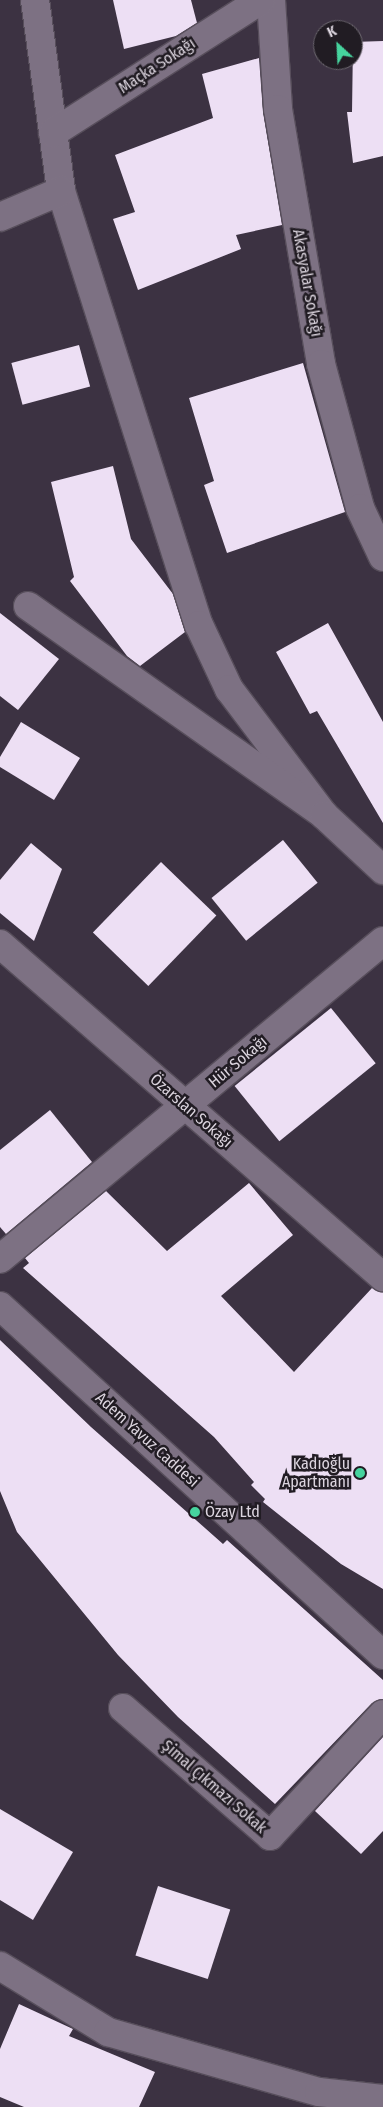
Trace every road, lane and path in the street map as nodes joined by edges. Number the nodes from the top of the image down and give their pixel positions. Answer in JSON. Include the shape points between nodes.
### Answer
{"nodes":[{"id":1,"x":36,"y":0,"type":"edge"},
{"id":2,"x":261,"y":0,"type":"edge"},
{"id":3,"x":270,"y":0,"type":"edge"},
{"id":4,"x":53,"y":133,"type":"junction"},
{"id":5,"x":61,"y":191,"type":"junction"},
{"id":6,"x":0,"y":217,"type":"edge"},
{"id":7,"x":383,"y":557,"type":"edge"},
{"id":8,"x":28,"y":606,"type":"dead end"},
{"id":9,"x":324,"y":815,"type":"junction"},
{"id":10,"x":383,"y":870,"type":"edge"},
{"id":11,"x":383,"y":941,"type":"edge"},
{"id":12,"x":0,"y":944,"type":"edge"},
{"id":13,"x":185,"y":1105,"type":"junction"},
{"id":14,"x":0,"y":1259,"type":"edge"},
{"id":15,"x":383,"y":1277,"type":"edge"},
{"id":16,"x":0,"y":1306,"type":"edge"},
{"id":17,"x":383,"y":1655,"type":"edge"},
{"id":18,"x":123,"y":1708,"type":"dead end"},
{"id":19,"x":383,"y":1714,"type":"edge"},
{"id":20,"x":0,"y":1966,"type":"edge"},
{"id":21,"x":383,"y":2099,"type":"edge"}],
"edges":[{"from":1,"to":4,"type":"street"},
{"from":2,"to":4,"type":"street","name":"Maçka Sokağı"},
{"from":3,"to":7,"type":"street","name":"Akasyalar Sokağı","via":[[278,109],[321,364],[360,508]]},
{"from":4,"to":5,"type":"street"},
{"from":5,"to":6,"type":"street"},
{"from":5,"to":9,"type":"street","via":[[199,625],[229,688]]},
{"from":8,"to":9,"type":"street"},
{"from":9,"to":10,"type":"street"},
{"from":11,"to":13,"type":"street","name":"Hür Sokağı"},
{"from":12,"to":13,"type":"street","name":"Özarslan Sokağı"},
{"from":13,"to":14,"type":"street","name":"Hür Sokağı"},
{"from":13,"to":15,"type":"street","name":"Özarslan Sokağı"},
{"from":16,"to":17,"type":"street","name":"Adem Yavuz Caddesi"},
{"from":18,"to":19,"type":"street","name":"Şimal Çıkmazı Sokak","via":[[270,1836]]},
{"from":20,"to":21,"type":"street","via":[[108,2032],[319,2092]]}]}
